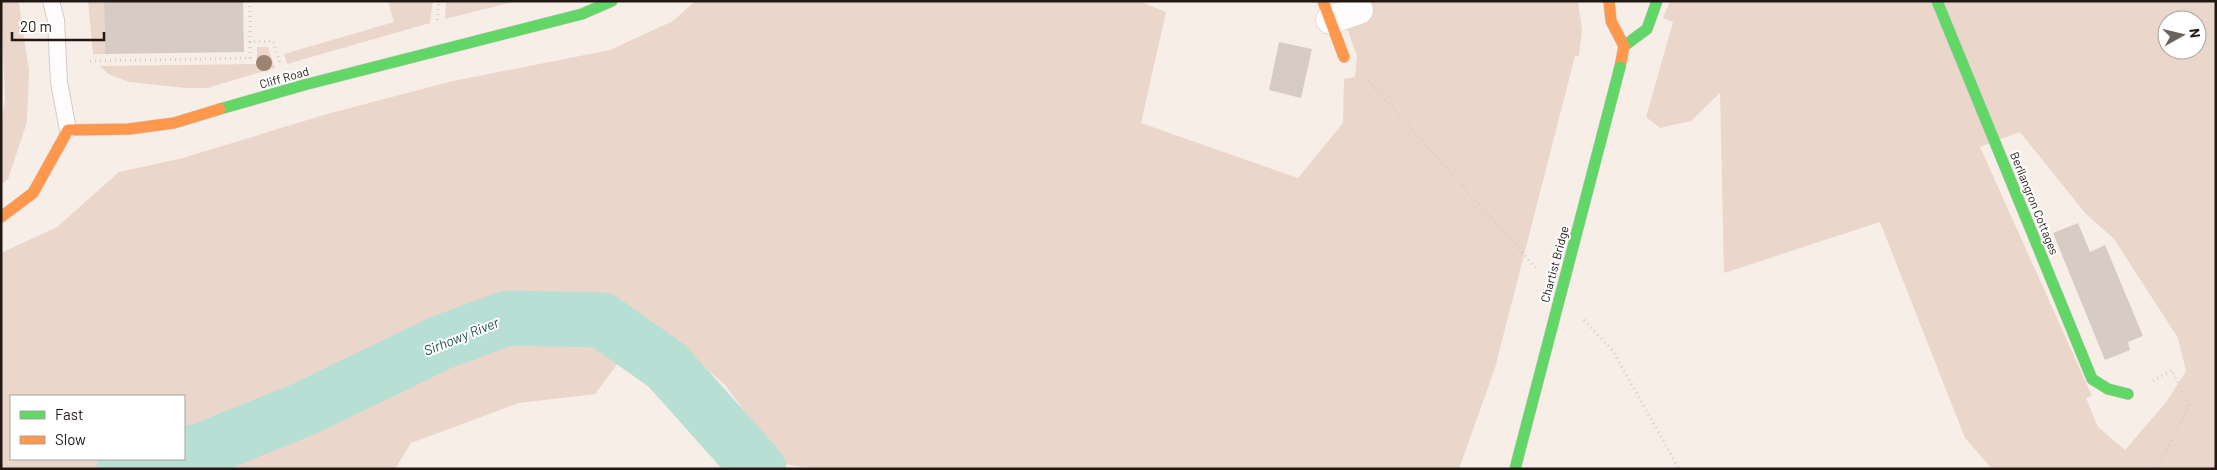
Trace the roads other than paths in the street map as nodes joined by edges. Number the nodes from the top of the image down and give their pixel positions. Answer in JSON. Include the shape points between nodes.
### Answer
{"nodes":[{"id":1,"x":51,"y":1,"type":"edge"},
{"id":2,"x":612,"y":1,"type":"edge"},
{"id":3,"x":1609,"y":1,"type":"edge"},
{"id":4,"x":1657,"y":1,"type":"edge"},
{"id":5,"x":1937,"y":1,"type":"edge"},
{"id":6,"x":1359,"y":10,"type":"dead end"},
{"id":7,"x":1326,"y":11,"type":"edge"},
{"id":8,"x":1624,"y":46,"type":"junction"},
{"id":9,"x":1344,"y":57,"type":"road end"},
{"id":10,"x":68,"y":130,"type":"junction"},
{"id":11,"x":1,"y":217,"type":"edge"},
{"id":12,"x":2128,"y":394,"type":"road end"},
{"id":13,"x":1515,"y":469,"type":"edge"}],
"edges":[{"from":1,"to":10,"type":"lane","via":[[56,20],[59,82]]},
{"from":2,"to":10,"type":"street","name":"Cliff Road","via":[[582,14],[304,85],[174,123],[129,129]]},
{"from":3,"to":8,"type":"street","via":[[1611,20]]},
{"from":4,"to":8,"type":"street","via":[[1647,28]]},
{"from":5,"to":12,"type":"street","name":"Berllangron Cottages","via":[[2092,379],[2108,390]]},
{"from":6,"to":7,"type":"street"},
{"from":7,"to":9,"type":"street"},
{"from":8,"to":13,"type":"street","name":"Chartist Bridge","bridge":true},
{"from":10,"to":11,"type":"street","via":[[33,192]]}]}
